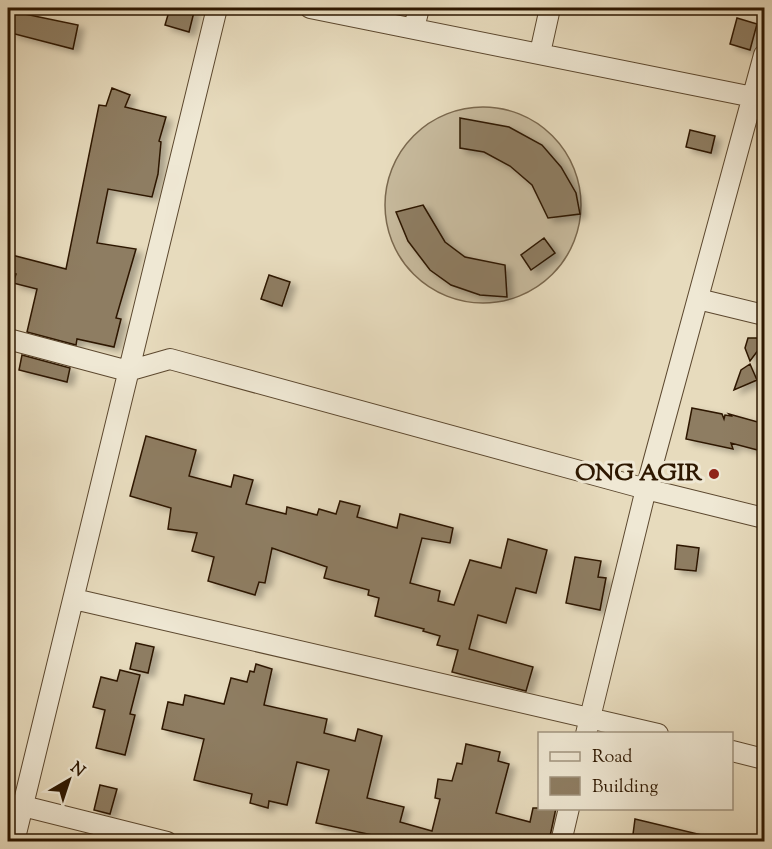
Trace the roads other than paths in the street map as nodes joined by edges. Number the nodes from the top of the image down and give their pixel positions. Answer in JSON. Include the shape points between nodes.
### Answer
{"nodes":[{"id":1,"x":217,"y":8,"type":"edge"},
{"id":2,"x":309,"y":8,"type":"edge"},
{"id":3,"x":419,"y":8,"type":"edge"},
{"id":4,"x":550,"y":8,"type":"edge"},
{"id":5,"x":414,"y":28,"type":"junction"},
{"id":6,"x":540,"y":53,"type":"junction"},
{"id":7,"x":765,"y":55,"type":"edge"},
{"id":8,"x":759,"y":96,"type":"edge"},
{"id":9,"x":698,"y":299,"type":"junction"},
{"id":10,"x":765,"y":315,"type":"edge"},
{"id":11,"x":8,"y":339,"type":"edge"},
{"id":12,"x":129,"y":371,"type":"junction"},
{"id":13,"x":646,"y":489,"type":"junction"},
{"id":14,"x":765,"y":518,"type":"edge"},
{"id":15,"x":74,"y":599,"type":"junction"},
{"id":16,"x":588,"y":725,"type":"edge"},
{"id":17,"x":642,"y":732,"type":"edge"},
{"id":18,"x":733,"y":751,"type":"edge"},
{"id":19,"x":765,"y":759,"type":"edge"},
{"id":20,"x":23,"y":806,"type":"junction"},
{"id":21,"x":569,"y":810,"type":"edge"},
{"id":22,"x":14,"y":842,"type":"edge"},
{"id":23,"x":167,"y":842,"type":"edge"},
{"id":24,"x":561,"y":842,"type":"edge"}],
"edges":[{"from":1,"to":12,"type":"street"},
{"from":2,"to":5,"type":"street"},
{"from":3,"to":5,"type":"street"},
{"from":4,"to":6,"type":"street"},
{"from":5,"to":6,"type":"street"},
{"from":6,"to":8,"type":"street"},
{"from":7,"to":8,"type":"street"},
{"from":8,"to":9,"type":"street"},
{"from":9,"to":10,"type":"street"},
{"from":9,"to":13,"type":"street"},
{"from":11,"to":12,"type":"street"},
{"from":12,"to":13,"type":"street","via":[[170,358]]},
{"from":12,"to":15,"type":"street"},
{"from":13,"to":14,"type":"street"},
{"from":13,"to":16,"type":"street"},
{"from":15,"to":16,"type":"street"},
{"from":15,"to":20,"type":"street"},
{"from":16,"to":17,"type":"street"},
{"from":18,"to":19,"type":"street"},
{"from":20,"to":22,"type":"street"},
{"from":20,"to":23,"type":"street"},
{"from":21,"to":24,"type":"street"}]}
